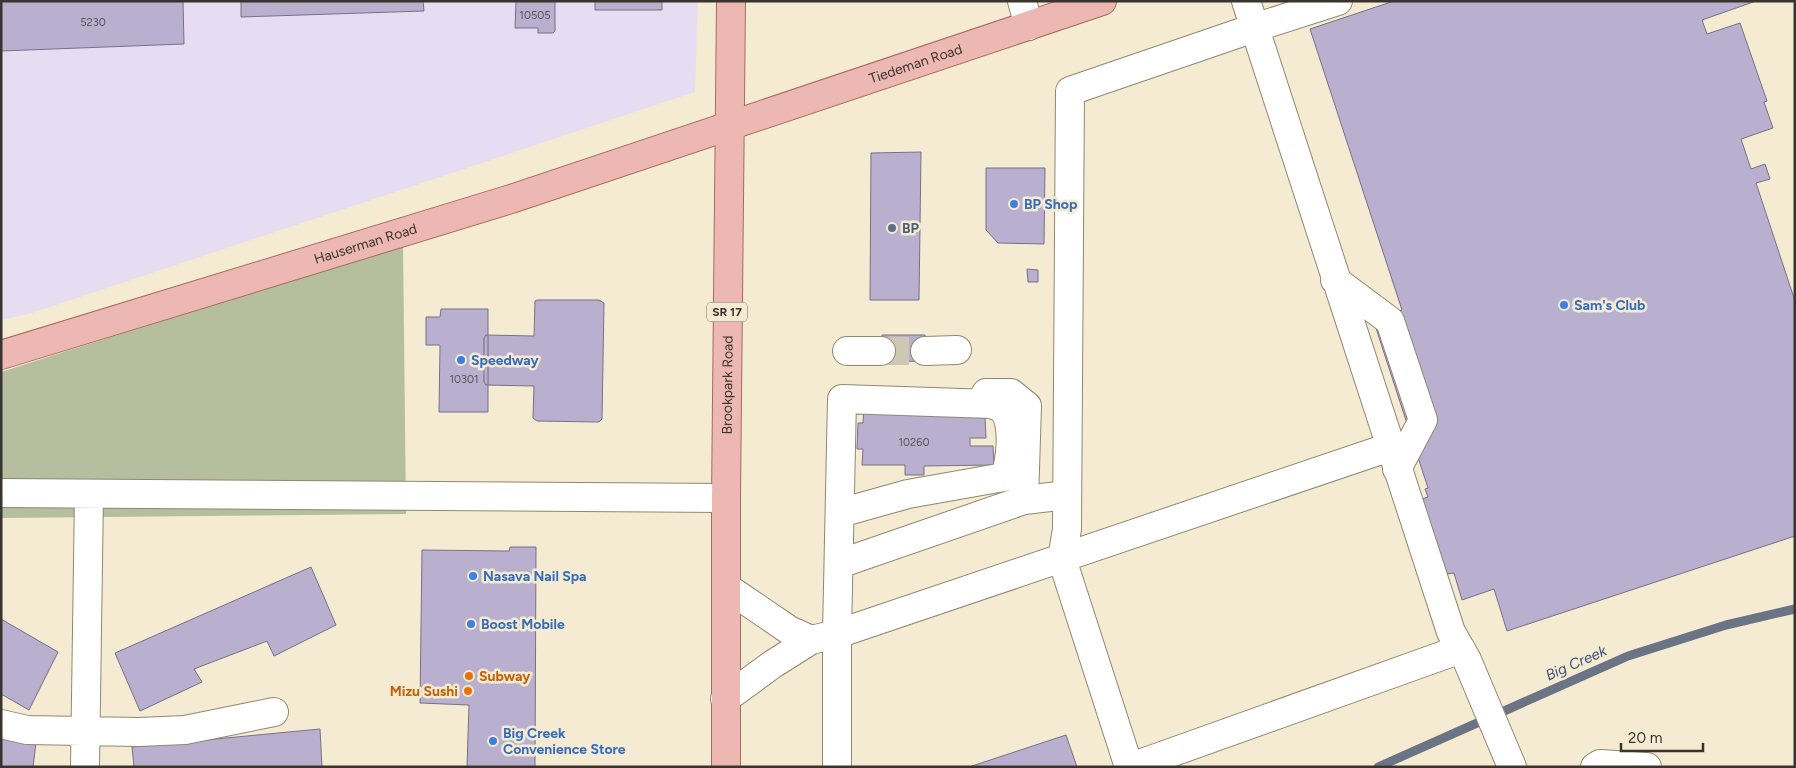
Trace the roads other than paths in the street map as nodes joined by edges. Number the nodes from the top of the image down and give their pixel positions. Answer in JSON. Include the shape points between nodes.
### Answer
{"nodes":[{"id":1,"x":731,"y":1,"type":"edge"},
{"id":2,"x":1246,"y":1,"type":"edge"},
{"id":3,"x":1338,"y":1,"type":"edge"},
{"id":4,"x":1098,"y":2,"type":"edge"},
{"id":5,"x":1026,"y":13,"type":"edge"},
{"id":6,"x":1254,"y":28,"type":"junction"},
{"id":7,"x":728,"y":125,"type":"junction"},
{"id":8,"x":1336,"y":280,"type":"junction"},
{"id":9,"x":956,"y":350,"type":"dead end"},
{"id":10,"x":848,"y":351,"type":"dead end"},
{"id":11,"x":882,"y":351,"type":"tunnel mouth"},
{"id":12,"x":925,"y":351,"type":"tunnel mouth"},
{"id":13,"x":1,"y":355,"type":"edge"},
{"id":14,"x":843,"y":394,"type":"junction"},
{"id":15,"x":1394,"y":458,"type":"junction"},
{"id":16,"x":1,"y":493,"type":"edge"},
{"id":17,"x":89,"y":494,"type":"junction"},
{"id":18,"x":1067,"y":495,"type":"junction"},
{"id":19,"x":726,"y":498,"type":"junction"},
{"id":20,"x":1024,"y":500,"type":"junction"},
{"id":21,"x":840,"y":513,"type":"junction"},
{"id":22,"x":1062,"y":559,"type":"junction"},
{"id":23,"x":839,"y":564,"type":"junction"},
{"id":24,"x":726,"y":587,"type":"junction"},
{"id":25,"x":837,"y":634,"type":"junction"},
{"id":26,"x":811,"y":640,"type":"junction"},
{"id":27,"x":1464,"y":654,"type":"junction"},
{"id":28,"x":725,"y":699,"type":"junction"},
{"id":29,"x":274,"y":712,"type":"dead end"},
{"id":30,"x":1,"y":724,"type":"edge"},
{"id":31,"x":85,"y":731,"type":"junction"},
{"id":32,"x":1510,"y":762,"type":"edge"},
{"id":33,"x":85,"y":767,"type":"edge"},
{"id":34,"x":726,"y":767,"type":"edge"},
{"id":35,"x":837,"y":767,"type":"edge"},
{"id":36,"x":1130,"y":767,"type":"edge"},
{"id":37,"x":1595,"y":767,"type":"edge"},
{"id":38,"x":1647,"y":767,"type":"edge"}],
"edges":[{"from":1,"to":7,"type":"main road","name":"Brookpark Road","number":"SR 17"},
{"from":2,"to":6,"type":"street"},
{"from":3,"to":6,"type":"street"},
{"from":4,"to":5,"type":"main road","name":"Tiedeman Road"},
{"from":5,"to":7,"type":"main road","name":"Tiedeman Road"},
{"from":6,"to":8,"type":"street"},
{"from":6,"to":18,"type":"street","via":[[1070,91]]},
{"from":7,"to":13,"type":"main road","name":"Hauserman Road","via":[[511,199]]},
{"from":7,"to":19,"type":"main road","name":"Brookpark Road","number":"SR 17"},
{"from":8,"to":15,"type":"street"},
{"from":8,"to":15,"type":"street","via":[[1390,321],[1423,420]]},
{"from":9,"to":12,"type":"street"},
{"from":10,"to":11,"type":"street"},
{"from":14,"to":20,"type":"street","via":[[1010,393],[1027,406]]},
{"from":14,"to":21,"type":"street"},
{"from":14,"to":21,"type":"street","via":[[992,404],[1003,410],[1010,437],[1008,469],[1004,477],[908,494]]},
{"from":15,"to":22,"type":"street"},
{"from":15,"to":27,"type":"street","via":[[1451,632]]},
{"from":16,"to":17,"type":"street"},
{"from":17,"to":19,"type":"street"},
{"from":17,"to":31,"type":"street"},
{"from":18,"to":20,"type":"street"},
{"from":18,"to":22,"type":"street","via":[[1067,529]]},
{"from":19,"to":24,"type":"main road","name":"Brookpark Road","number":"SR 17"},
{"from":20,"to":23,"type":"street"},
{"from":21,"to":23,"type":"street"},
{"from":22,"to":25,"type":"street"},
{"from":22,"to":36,"type":"street"},
{"from":23,"to":25,"type":"street"},
{"from":24,"to":26,"type":"street","via":[[789,630]]},
{"from":24,"to":28,"type":"main road","name":"Brookpark Road","number":"SR 17"},
{"from":25,"to":26,"type":"street"},
{"from":25,"to":35,"type":"street"},
{"from":26,"to":28,"type":"street"},
{"from":27,"to":32,"type":"street"},
{"from":27,"to":36,"type":"street"},
{"from":28,"to":34,"type":"main road","name":"Brookpark Road","number":"SR 17"},
{"from":29,"to":31,"type":"street","via":[[185,730]]},
{"from":30,"to":31,"type":"street","via":[[27,730]]},
{"from":31,"to":33,"type":"street"},
{"from":37,"to":38,"type":"street","via":[[1600,764]]}]}
